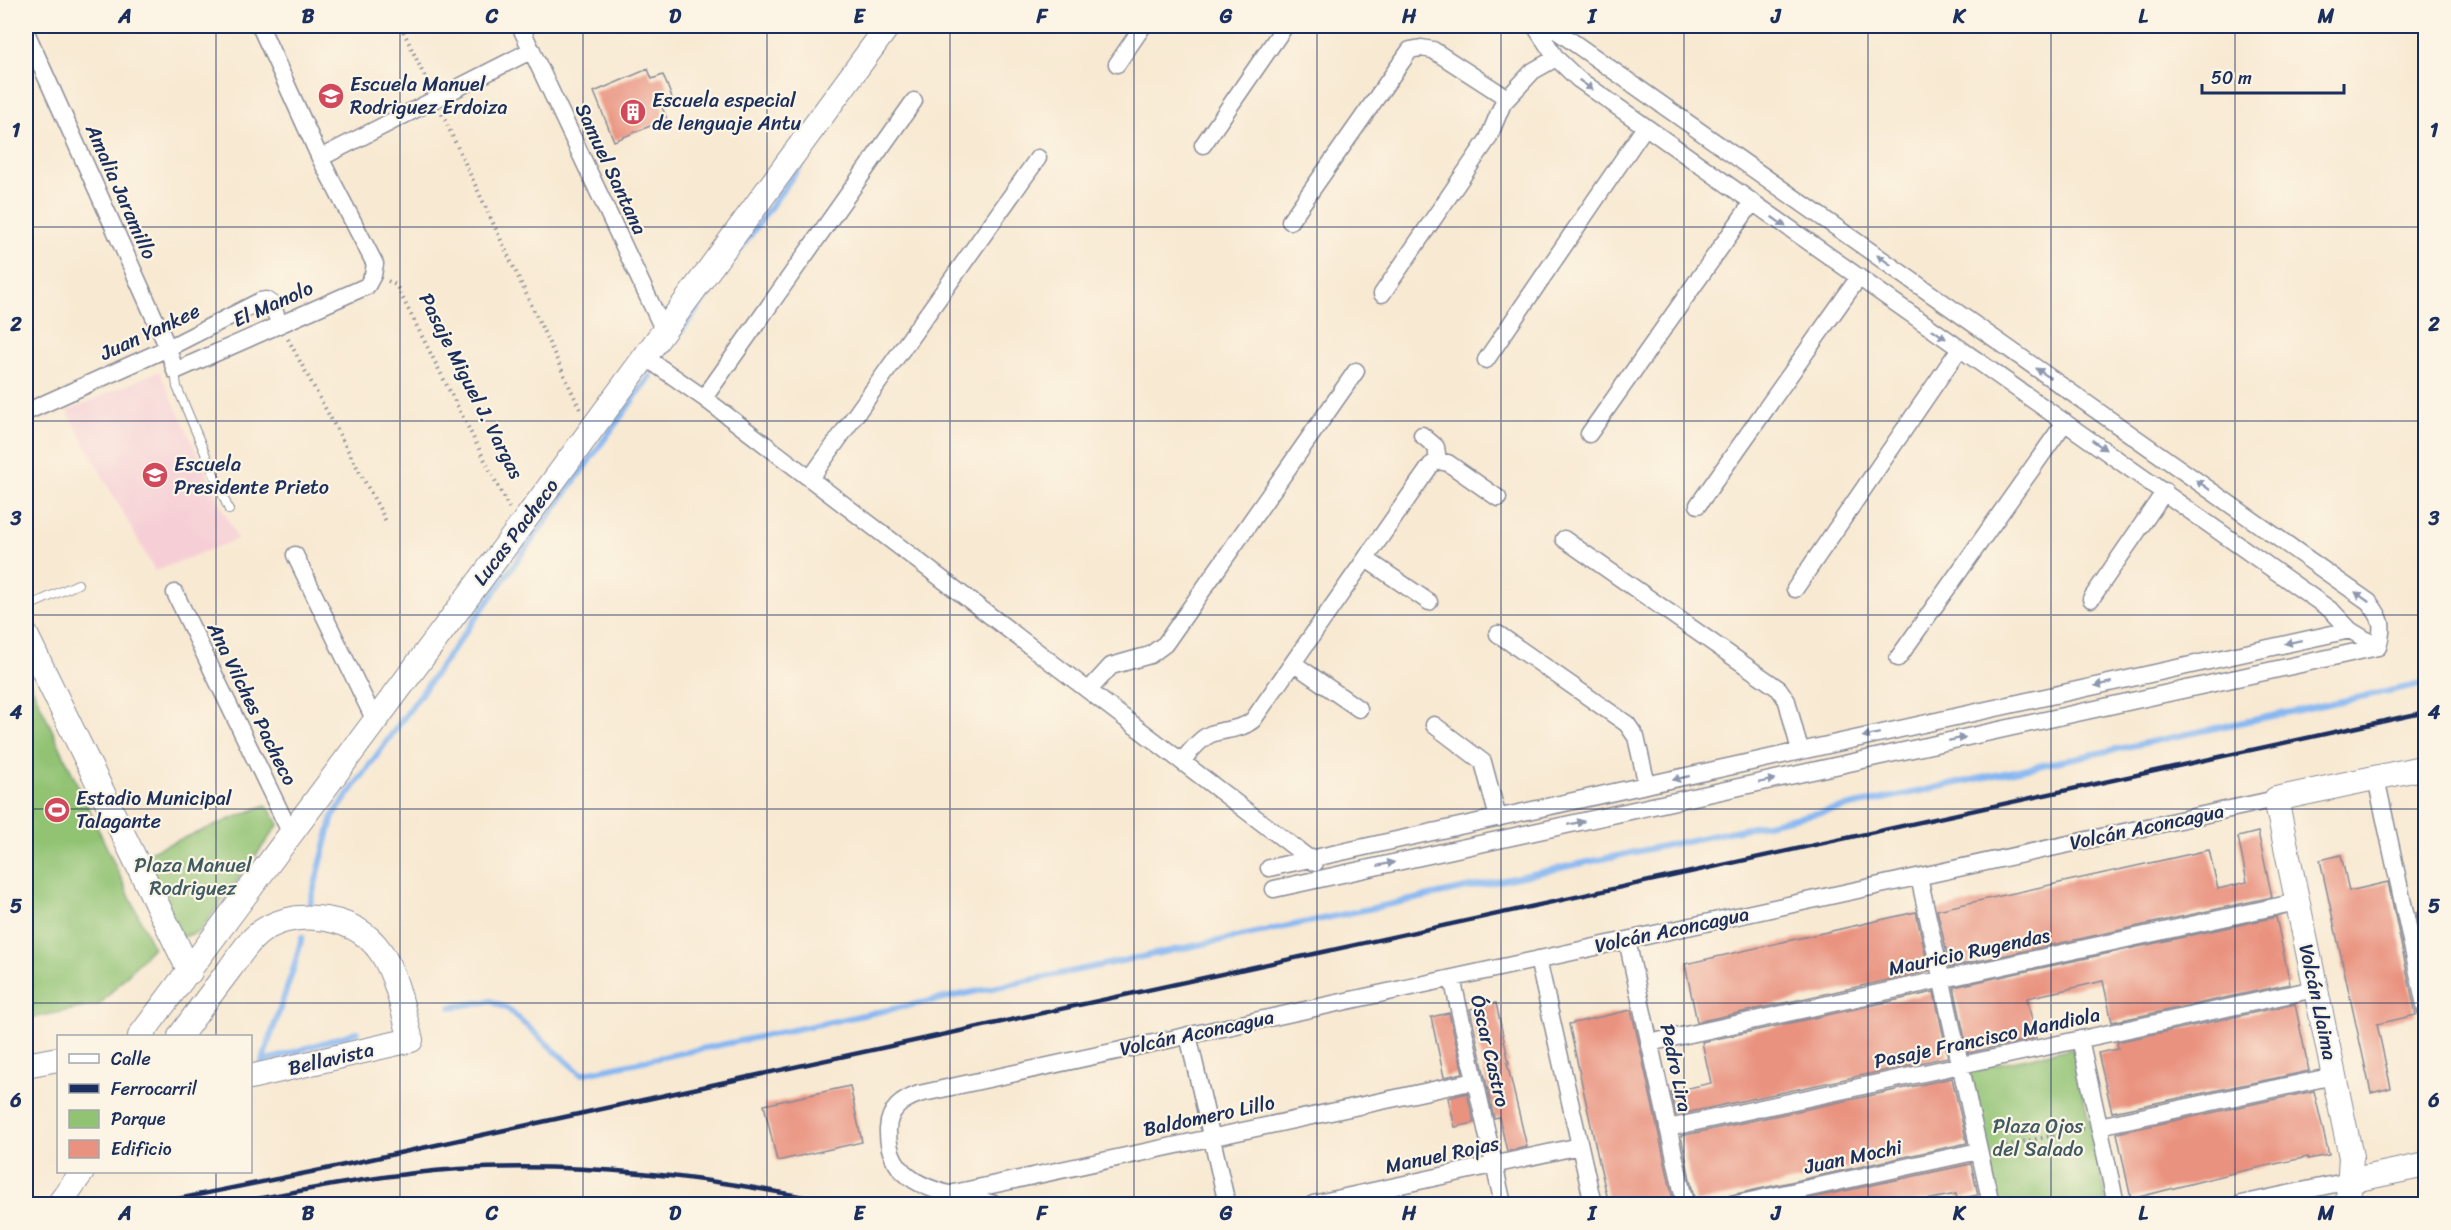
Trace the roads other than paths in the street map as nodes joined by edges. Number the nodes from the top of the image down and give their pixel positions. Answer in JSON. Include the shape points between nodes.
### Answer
{"nodes":[{"id":1,"x":260,"y":26,"type":"edge"},
{"id":2,"x":520,"y":26,"type":"edge"},
{"id":3,"x":888,"y":26,"type":"edge"},
{"id":4,"x":1143,"y":26,"type":"edge"},
{"id":5,"x":1285,"y":26,"type":"edge"},
{"id":6,"x":1535,"y":26,"type":"edge"},
{"id":7,"x":1550,"y":26,"type":"edge"},
{"id":8,"x":26,"y":32,"type":"edge"},
{"id":9,"x":532,"y":50,"type":"junction"},
{"id":10,"x":1556,"y":58,"type":"junction"},
{"id":11,"x":1117,"y":64,"type":"dead end"},
{"id":12,"x":1507,"y":98,"type":"junction"},
{"id":13,"x":914,"y":101,"type":"dead end"},
{"id":14,"x":1645,"y":127,"type":"junction"},
{"id":15,"x":1203,"y":145,"type":"dead end"},
{"id":16,"x":320,"y":158,"type":"junction"},
{"id":17,"x":1038,"y":158,"type":"dead end"},
{"id":18,"x":1752,"y":202,"type":"junction"},
{"id":19,"x":1290,"y":221,"type":"dead end"},
{"id":20,"x":1859,"y":278,"type":"junction"},
{"id":21,"x":1382,"y":294,"type":"dead end"},
{"id":22,"x":279,"y":323,"type":"junction"},
{"id":23,"x":664,"y":331,"type":"junction"},
{"id":24,"x":168,"y":348,"type":"junction"},
{"id":25,"x":1960,"y":348,"type":"junction"},
{"id":26,"x":645,"y":357,"type":"junction"},
{"id":27,"x":1486,"y":360,"type":"dead end"},
{"id":28,"x":1356,"y":370,"type":"dead end"},
{"id":29,"x":175,"y":371,"type":"junction"},
{"id":30,"x":704,"y":398,"type":"junction"},
{"id":31,"x":26,"y":412,"type":"edge"},
{"id":32,"x":2065,"y":422,"type":"junction"},
{"id":33,"x":1589,"y":434,"type":"dead end"},
{"id":34,"x":1422,"y":435,"type":"dead end"},
{"id":35,"x":1438,"y":461,"type":"junction"},
{"id":36,"x":810,"y":478,"type":"junction"},
{"id":37,"x":2164,"y":491,"type":"junction"},
{"id":38,"x":1498,"y":498,"type":"dead end"},
{"id":39,"x":1698,"y":505,"type":"dead end"},
{"id":40,"x":229,"y":510,"type":"dead end"},
{"id":41,"x":1564,"y":539,"type":"dead end"},
{"id":42,"x":2285,"y":542,"type":"junction"},
{"id":43,"x":295,"y":555,"type":"dead end"},
{"id":44,"x":1366,"y":559,"type":"junction"},
{"id":45,"x":2266,"y":564,"type":"junction"},
{"id":46,"x":78,"y":584,"type":"dead end"},
{"id":47,"x":1795,"y":589,"type":"dead end"},
{"id":48,"x":175,"y":593,"type":"dead end"},
{"id":49,"x":2091,"y":599,"type":"dead end"},
{"id":50,"x":1429,"y":602,"type":"dead end"},
{"id":51,"x":26,"y":607,"type":"edge"},
{"id":52,"x":2350,"y":630,"type":"junction"},
{"id":53,"x":1498,"y":634,"type":"dead end"},
{"id":54,"x":26,"y":635,"type":"edge"},
{"id":55,"x":2378,"y":647,"type":"junction"},
{"id":56,"x":1898,"y":658,"type":"dead end"},
{"id":57,"x":1293,"y":663,"type":"junction"},
{"id":58,"x":1089,"y":690,"type":"junction"},
{"id":59,"x":1359,"y":709,"type":"dead end"},
{"id":60,"x":375,"y":721,"type":"junction"},
{"id":61,"x":1434,"y":725,"type":"dead end"},
{"id":62,"x":1800,"y":751,"type":"junction"},
{"id":63,"x":1182,"y":761,"type":"junction"},
{"id":64,"x":2426,"y":767,"type":"edge"},
{"id":65,"x":2376,"y":778,"type":"junction"},
{"id":66,"x":1647,"y":785,"type":"junction"},
{"id":67,"x":2276,"y":800,"type":"junction"},
{"id":68,"x":1498,"y":818,"type":"junction"},
{"id":69,"x":291,"y":834,"type":"junction"},
{"id":70,"x":1312,"y":860,"type":"junction"},
{"id":71,"x":1269,"y":868,"type":"dead end"},
{"id":72,"x":1329,"y":877,"type":"junction"},
{"id":73,"x":1919,"y":877,"type":"junction"},
{"id":74,"x":1274,"y":888,"type":"dead end"},
{"id":75,"x":2297,"y":902,"type":"junction"},
{"id":76,"x":1626,"y":940,"type":"junction"},
{"id":77,"x":1538,"y":959,"type":"junction"},
{"id":78,"x":190,"y":972,"type":"junction"},
{"id":79,"x":1452,"y":978,"type":"junction"},
{"id":80,"x":1941,"y":979,"type":"junction"},
{"id":81,"x":2315,"y":989,"type":"junction"},
{"id":82,"x":2426,"y":1010,"type":"edge"},
{"id":83,"x":141,"y":1035,"type":"edge"},
{"id":84,"x":181,"y":1035,"type":"edge"},
{"id":85,"x":1188,"y":1035,"type":"junction"},
{"id":86,"x":2080,"y":1039,"type":"junction"},
{"id":87,"x":1649,"y":1043,"type":"junction"},
{"id":88,"x":57,"y":1059,"type":"edge"},
{"id":89,"x":26,"y":1065,"type":"edge"},
{"id":90,"x":1960,"y":1065,"type":"junction"},
{"id":91,"x":2334,"y":1076,"type":"junction"},
{"id":92,"x":252,"y":1077,"type":"edge"},
{"id":93,"x":1475,"y":1081,"type":"junction"},
{"id":94,"x":2099,"y":1126,"type":"junction"},
{"id":95,"x":1668,"y":1128,"type":"junction"},
{"id":96,"x":1211,"y":1137,"type":"junction"},
{"id":97,"x":1580,"y":1146,"type":"junction"},
{"id":98,"x":1979,"y":1151,"type":"junction"},
{"id":99,"x":1494,"y":1165,"type":"junction"},
{"id":100,"x":2426,"y":1165,"type":"edge"},
{"id":101,"x":81,"y":1173,"type":"edge"},
{"id":102,"x":952,"y":1193,"type":"junction"},
{"id":103,"x":2349,"y":1193,"type":"edge"},
{"id":104,"x":58,"y":1204,"type":"edge"},
{"id":105,"x":994,"y":1204,"type":"edge"},
{"id":106,"x":1227,"y":1204,"type":"edge"},
{"id":107,"x":1313,"y":1204,"type":"edge"},
{"id":108,"x":1503,"y":1204,"type":"edge"},
{"id":109,"x":1593,"y":1204,"type":"edge"},
{"id":110,"x":1684,"y":1204,"type":"edge"},
{"id":111,"x":1736,"y":1204,"type":"edge"},
{"id":112,"x":1991,"y":1204,"type":"edge"},
{"id":113,"x":2116,"y":1204,"type":"edge"},
{"id":114,"x":2241,"y":1204,"type":"edge"}],
"edges":[{"from":1,"to":16,"type":"street"},
{"from":2,"to":9,"type":"street","name":"Samuel Santana"},
{"from":3,"to":23,"type":"main road","name":"Lucas Pacheco"},
{"from":4,"to":11,"type":"street"},
{"from":5,"to":15,"type":"street"},
{"from":6,"to":10,"type":"street"},
{"from":42,"to":7,"type":"street","one_way":true},
{"from":8,"to":24,"type":"street","name":"Amalia Jaramillo"},
{"from":9,"to":16,"type":"street"},
{"from":9,"to":23,"type":"street","name":"Samuel Santana"},
{"from":10,"to":12,"type":"street","via":[[1533,71]]},
{"from":10,"to":14,"type":"street","one_way":true,"via":[[1578,79]]},
{"from":12,"to":19,"type":"street","via":[[1433,50],[1410,50]]},
{"from":12,"to":21,"type":"street","via":[[1488,139]]},
{"from":13,"to":30,"type":"street"},
{"from":14,"to":18,"type":"street"},
{"from":14,"to":27,"type":"street"},
{"from":16,"to":22,"type":"street","name":"El Manolo","via":[[374,269],[367,286]]},
{"from":17,"to":36,"type":"street"},
{"from":18,"to":20,"type":"street","one_way":true},
{"from":18,"to":33,"type":"street"},
{"from":20,"to":25,"type":"street","one_way":true},
{"from":20,"to":39,"type":"street"},
{"from":22,"to":24,"type":"street","name":"Juan Yankee","via":[[272,304],[263,300]]},
{"from":22,"to":29,"type":"street","name":"El Manolo"},
{"from":23,"to":26,"type":"main road","name":"Lucas Pacheco"},
{"from":24,"to":29,"type":"street","name":"Amalia Jaramillo"},
{"from":24,"to":31,"type":"street","name":"Juan Yankee"},
{"from":25,"to":32,"type":"street"},
{"from":25,"to":47,"type":"street"},
{"from":26,"to":30,"type":"street"},
{"from":26,"to":60,"type":"main road","name":"Lucas Pacheco"},
{"from":28,"to":58,"type":"street","via":[[1165,644],[1150,655],[1111,666]]},
{"from":29,"to":40,"type":"lane","via":[[177,387]]},
{"from":30,"to":36,"type":"street"},
{"from":32,"to":37,"type":"street","one_way":true},
{"from":32,"to":56,"type":"street"},
{"from":34,"to":35,"type":"street","via":[[1436,447]]},
{"from":35,"to":38,"type":"street","via":[[1448,463]]},
{"from":35,"to":44,"type":"street","via":[[1431,465]]},
{"from":36,"to":58,"type":"street"},
{"from":37,"to":45,"type":"street"},
{"from":37,"to":49,"type":"street"},
{"from":41,"to":62,"type":"street","via":[[1779,689],[1787,701]]},
{"from":42,"to":45,"type":"street","via":[[2280,557]]},
{"from":55,"to":42,"type":"street","one_way":true,"via":[[2383,628],[2379,614],[2369,602]]},
{"from":43,"to":60,"type":"street"},
{"from":44,"to":50,"type":"street"},
{"from":44,"to":57,"type":"street"},
{"from":45,"to":52,"type":"street","via":[[2332,611]]},
{"from":46,"to":51,"type":"lane"},
{"from":48,"to":69,"type":"street","name":"Ana Vilches Pacheco"},
{"from":52,"to":55,"type":"street"},
{"from":52,"to":62,"type":"street","one_way":true},
{"from":53,"to":66,"type":"street","via":[[1628,723],[1636,737]]},
{"from":54,"to":78,"type":"main road"},
{"from":72,"to":55,"type":"street","one_way":true},
{"from":57,"to":59,"type":"street"},
{"from":57,"to":63,"type":"street","via":[[1253,720],[1205,737]]},
{"from":58,"to":63,"type":"street"},
{"from":60,"to":69,"type":"main road","name":"Lucas Pacheco"},
{"from":61,"to":68,"type":"street","via":[[1483,762]]},
{"from":62,"to":66,"type":"street","one_way":true},
{"from":63,"to":70,"type":"street"},
{"from":64,"to":65,"type":"main road","name":"Volcán Aconcagua"},
{"from":65,"to":67,"type":"main road","name":"Volcán Aconcagua"},
{"from":65,"to":82,"type":"street"},
{"from":66,"to":68,"type":"street"},
{"from":67,"to":73,"type":"street","name":"Volcán Aconcagua"},
{"from":67,"to":75,"type":"main road","name":"Volcán Llaima"},
{"from":68,"to":70,"type":"street"},
{"from":69,"to":78,"type":"main road","name":"Lucas Pacheco"},
{"from":70,"to":71,"type":"street"},
{"from":70,"to":72,"type":"street"},
{"from":72,"to":74,"type":"street"},
{"from":73,"to":76,"type":"street","name":"Volcán Aconcagua"},
{"from":73,"to":80,"type":"street"},
{"from":75,"to":80,"type":"street","name":"Mauricio Rugendas"},
{"from":75,"to":81,"type":"main road","name":"Volcán Llaima"},
{"from":76,"to":77,"type":"street","name":"Volcán Aconcagua"},
{"from":76,"to":87,"type":"street","name":"Pedro Lira"},
{"from":77,"to":79,"type":"street","name":"Volcán Aconcagua"},
{"from":77,"to":97,"type":"street"},
{"from":78,"to":83,"type":"main road","name":"Lucas Pacheco"},
{"from":79,"to":85,"type":"street","name":"Volcán Aconcagua"},
{"from":79,"to":93,"type":"street","name":"Óscar Castro"},
{"from":80,"to":87,"type":"street","name":"Mauricio Rugendas"},
{"from":80,"to":90,"type":"street"},
{"from":81,"to":86,"type":"street","name":"Pasaje Francisco Mandiola"},
{"from":81,"to":91,"type":"main road","name":"Volcán Llaima"},
{"from":84,"to":92,"type":"main road","name":"Bellavista","via":[[246,946],[266,929],[289,920],[321,918],[346,924],[369,938],[389,963],[411,1040]]},
{"from":85,"to":96,"type":"street"},
{"from":85,"to":102,"type":"street","name":"Volcán Aconcagua","via":[[919,1094],[900,1102],[891,1115],[888,1132],[898,1167],[915,1182]]},
{"from":86,"to":90,"type":"street","name":"Pasaje Francisco Mandiola"},
{"from":86,"to":94,"type":"street"},
{"from":87,"to":95,"type":"street","name":"Pedro Lira"},
{"from":88,"to":89,"type":"main road"},
{"from":90,"to":95,"type":"street","name":"Pasaje Francisco Mandiola"},
{"from":90,"to":98,"type":"street"},
{"from":91,"to":94,"type":"street"},
{"from":91,"to":103,"type":"main road","name":"Volcán Llaima","via":[[2350,1157]]},
{"from":93,"to":96,"type":"street","name":"Baldomero Lillo"},
{"from":93,"to":99,"type":"street","name":"Óscar Castro"},
{"from":94,"to":113,"type":"street"},
{"from":95,"to":110,"type":"street","name":"Pedro Lira"},
{"from":96,"to":102,"type":"street","name":"Baldomero Lillo"},
{"from":96,"to":106,"type":"street"},
{"from":97,"to":99,"type":"street","name":"Manuel Rojas"},
{"from":97,"to":109,"type":"street"},
{"from":98,"to":111,"type":"street","name":"Juan Mochi"},
{"from":98,"to":112,"type":"street"},
{"from":99,"to":107,"type":"street","name":"Manuel Rojas"},
{"from":99,"to":108,"type":"street","name":"Óscar Castro"},
{"from":100,"to":103,"type":"main road"},
{"from":101,"to":104,"type":"main road"},
{"from":102,"to":105,"type":"street"},
{"from":103,"to":114,"type":"street"}]}
